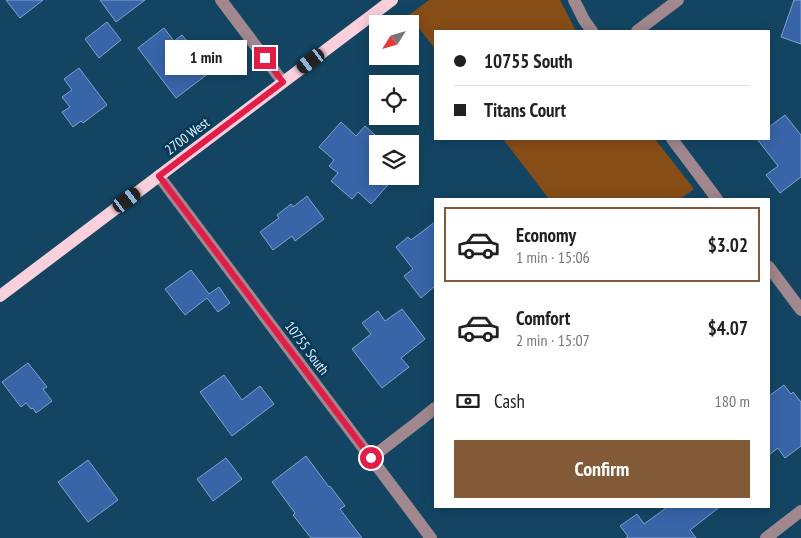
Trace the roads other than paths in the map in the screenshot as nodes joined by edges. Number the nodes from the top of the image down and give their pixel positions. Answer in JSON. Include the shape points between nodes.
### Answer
{"nodes":[{"id":1,"x":222,"y":0,"type":"edge"},
{"id":2,"x":392,"y":0,"type":"edge"},
{"id":3,"x":574,"y":0,"type":"edge"},
{"id":4,"x":678,"y":0,"type":"edge"},
{"id":5,"x":591,"y":30,"type":"edge"},
{"id":6,"x":638,"y":30,"type":"edge"},
{"id":7,"x":283,"y":82,"type":"junction"},
{"id":8,"x":673,"y":140,"type":"edge"},
{"id":9,"x":159,"y":176,"type":"junction"},
{"id":10,"x":716,"y":198,"type":"edge"},
{"id":11,"x":770,"y":268,"type":"edge"},
{"id":12,"x":0,"y":296,"type":"edge"},
{"id":13,"x":801,"y":310,"type":"edge"},
{"id":14,"x":434,"y":409,"type":"edge"},
{"id":15,"x":371,"y":458,"type":"junction"},
{"id":16,"x":801,"y":511,"type":"edge"},
{"id":17,"x":431,"y":538,"type":"edge"},
{"id":18,"x":766,"y":538,"type":"edge"}],
"edges":[{"from":1,"to":7,"type":"street"},
{"from":2,"to":7,"type":"main road","name":"2700 West"},
{"from":3,"to":5,"type":"street"},
{"from":4,"to":6,"type":"street"},
{"from":7,"to":9,"type":"main road","name":"2700 West"},
{"from":8,"to":10,"type":"street"},
{"from":9,"to":12,"type":"main road","name":"2700 West"},
{"from":9,"to":15,"type":"street","name":"10755 South"},
{"from":11,"to":13,"type":"street"},
{"from":14,"to":15,"type":"street"},
{"from":15,"to":17,"type":"street","name":"10755 South"},
{"from":16,"to":18,"type":"street"}]}
